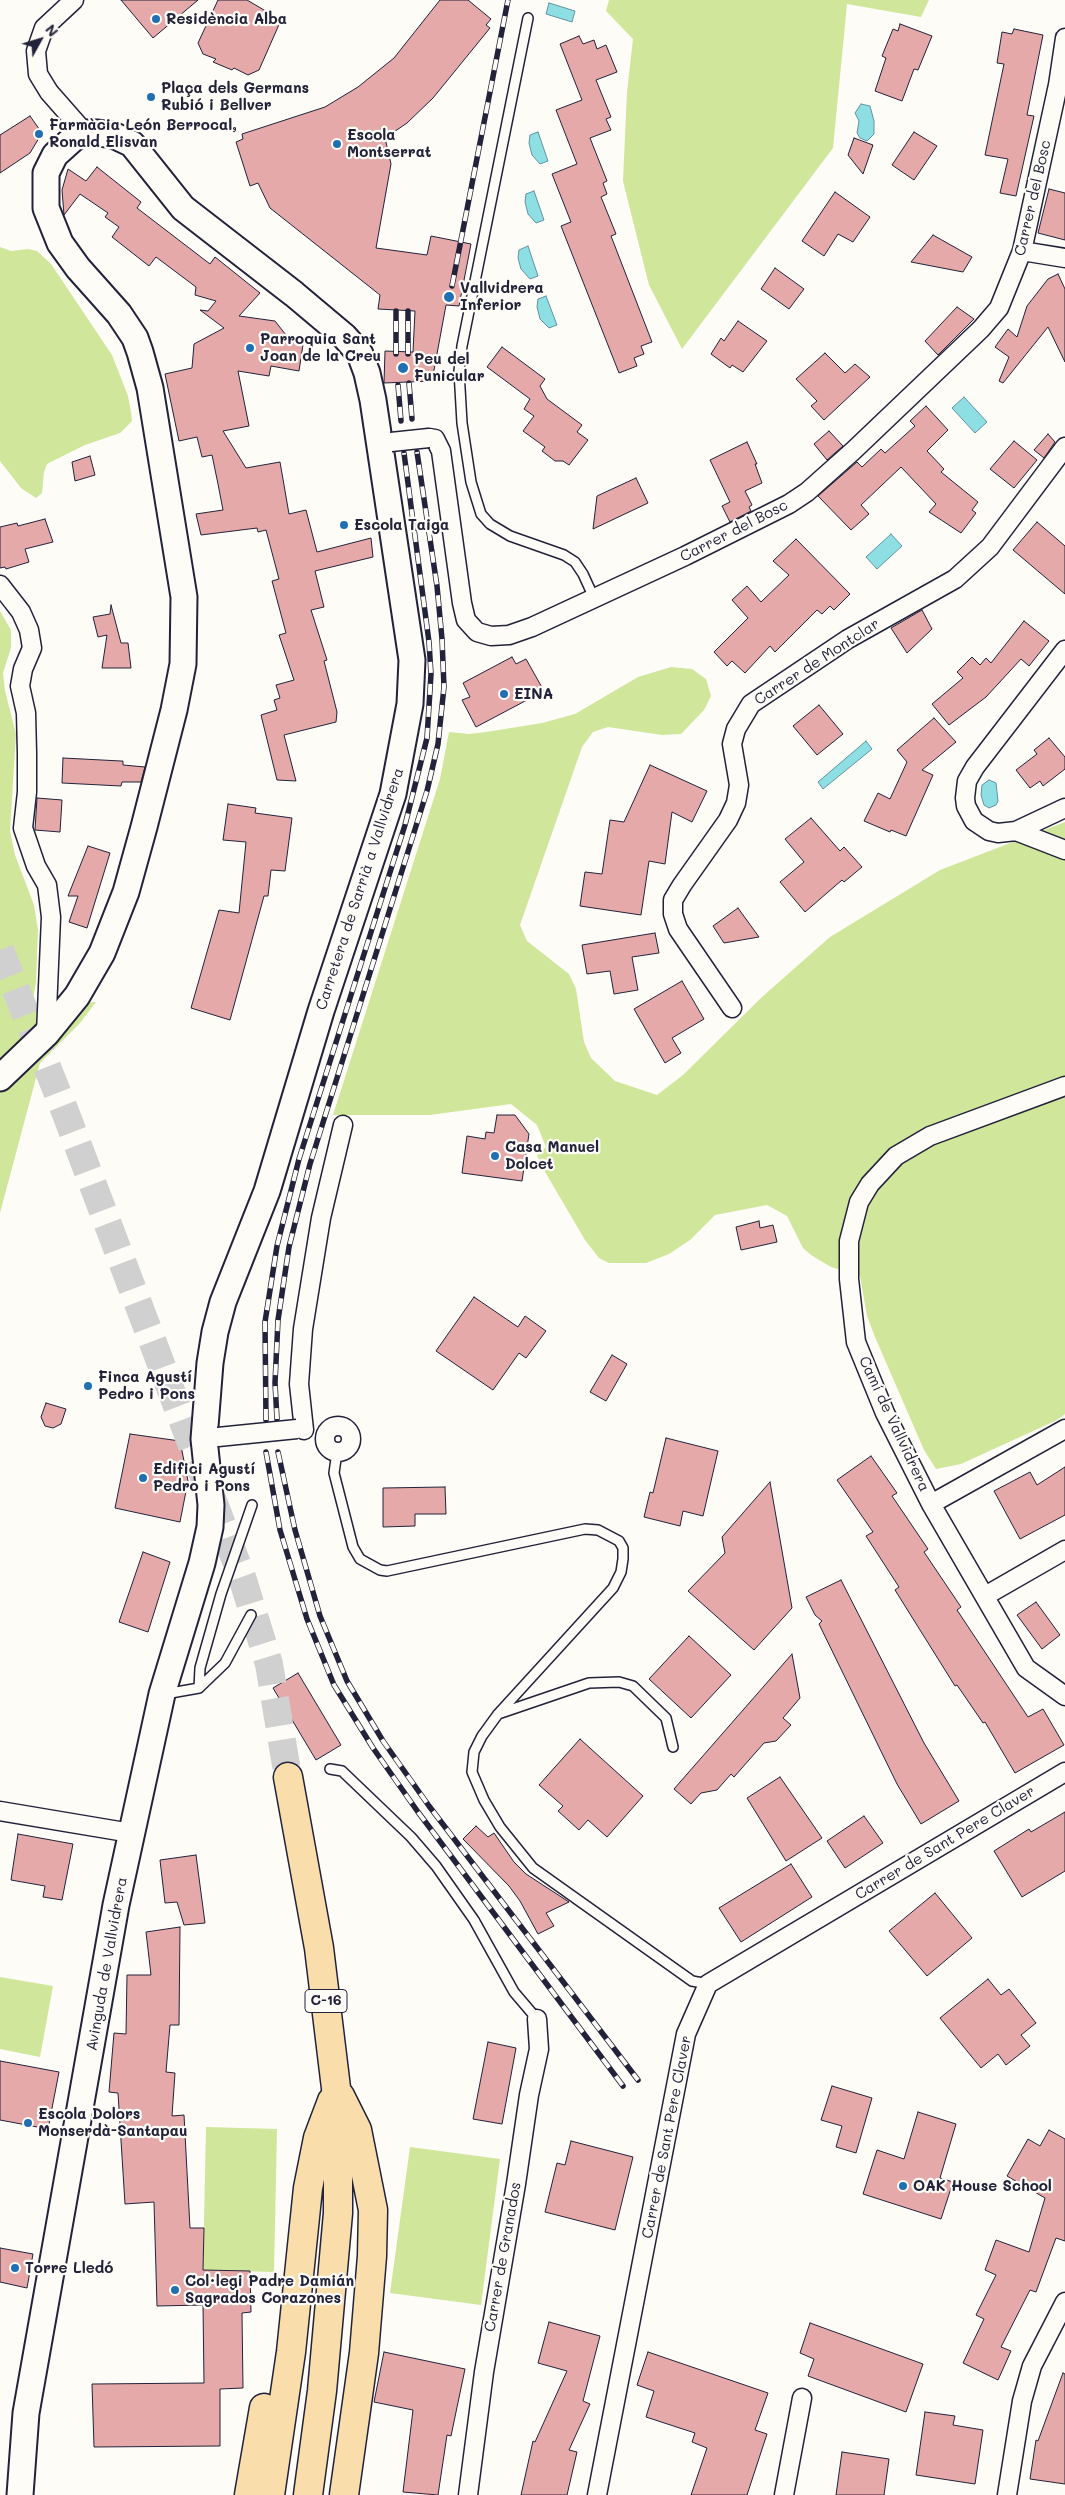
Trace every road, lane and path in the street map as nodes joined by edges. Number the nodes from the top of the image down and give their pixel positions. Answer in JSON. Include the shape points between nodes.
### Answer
{"nodes":[{"id":1,"x":74,"y":0,"type":"edge"},
{"id":2,"x":528,"y":18,"type":"dead end"},
{"id":3,"x":1065,"y":38,"type":"edge"},
{"id":4,"x":1062,"y":86,"type":"edge"},
{"id":5,"x":85,"y":133,"type":"junction"},
{"id":6,"x":1022,"y":251,"type":"junction"},
{"id":7,"x":1065,"y":258,"type":"edge"},
{"id":8,"x":385,"y":443,"type":"junction"},
{"id":9,"x":1065,"y":448,"type":"edge"},
{"id":10,"x":0,"y":585,"type":"edge"},
{"id":11,"x":594,"y":598,"type":"junction"},
{"id":12,"x":1065,"y":650,"type":"edge"},
{"id":13,"x":1065,"y":808,"type":"edge"},
{"id":14,"x":1016,"y":831,"type":"junction"},
{"id":15,"x":1065,"y":850,"type":"edge"},
{"id":16,"x":732,"y":1008,"type":"dead end"},
{"id":17,"x":46,"y":1034,"type":"junction"},
{"id":18,"x":0,"y":1078,"type":"edge"},
{"id":19,"x":1065,"y":1086,"type":"edge"},
{"id":20,"x":343,"y":1125,"type":"dead end"},
{"id":21,"x":1065,"y":1429,"type":"edge"},
{"id":22,"x":300,"y":1430,"type":"junction"},
{"id":23,"x":325,"y":1436,"type":"junction"},
{"id":24,"x":211,"y":1438,"type":"junction"},
{"id":25,"x":337,"y":1452,"type":"junction"},
{"id":26,"x":931,"y":1504,"type":"junction"},
{"id":27,"x":252,"y":1505,"type":"dead end"},
{"id":28,"x":1065,"y":1550,"type":"edge"},
{"id":29,"x":985,"y":1596,"type":"junction"},
{"id":30,"x":251,"y":1614,"type":"dead end"},
{"id":31,"x":199,"y":1688,"type":"junction"},
{"id":32,"x":162,"y":1694,"type":"junction"},
{"id":33,"x":1065,"y":1696,"type":"edge"},
{"id":34,"x":498,"y":1714,"type":"junction"},
{"id":35,"x":673,"y":1747,"type":"dead end"},
{"id":36,"x":330,"y":1769,"type":"dead end"},
{"id":37,"x":1065,"y":1772,"type":"edge"},
{"id":38,"x":288,"y":1776,"type":"tunnel mouth"},
{"id":39,"x":0,"y":1811,"type":"edge"},
{"id":40,"x":132,"y":1833,"type":"junction"},
{"id":41,"x":708,"y":1984,"type":"junction"},
{"id":42,"x":537,"y":2019,"type":"joint"},
{"id":43,"x":336,"y":2088,"type":"junction"},
{"id":44,"x":301,"y":2256,"type":"junction"},
{"id":45,"x":1065,"y":2302,"type":"edge"},
{"id":46,"x":1065,"y":2329,"type":"edge"},
{"id":47,"x":1045,"y":2340,"type":"junction"},
{"id":48,"x":360,"y":2394,"type":"junction"},
{"id":49,"x":802,"y":2398,"type":"dead end"},
{"id":50,"x":20,"y":2495,"type":"edge"},
{"id":51,"x":249,"y":2495,"type":"edge"},
{"id":52,"x":270,"y":2495,"type":"edge"},
{"id":53,"x":308,"y":2495,"type":"edge"},
{"id":54,"x":344,"y":2495,"type":"edge"},
{"id":55,"x":362,"y":2495,"type":"edge"},
{"id":56,"x":468,"y":2495,"type":"edge"},
{"id":57,"x":597,"y":2495,"type":"edge"},
{"id":58,"x":784,"y":2495,"type":"edge"},
{"id":59,"x":1007,"y":2495,"type":"edge"}],
"edges":[{"from":1,"to":5,"type":"street","via":[[44,28],[36,51],[38,74],[48,92]]},
{"from":2,"to":11,"type":"lane","via":[[462,346],[459,371],[462,422],[471,482],[481,514],[490,524],[510,536],[564,554],[575,562]]},
{"from":3,"to":4,"type":"street","name":"Carrer del Bosc"},
{"from":4,"to":6,"type":"street","name":"Carrer del Bosc"},
{"from":5,"to":8,"type":"main road","name":"Carretera de Sarrià a Vallvidrera","via":[[113,135],[132,144],[183,208],[354,345],[367,373]]},
{"from":5,"to":17,"type":"main road","via":[[68,142],[55,155],[46,173],[46,208],[60,243],[119,314],[140,352],[150,388],[184,597],[182,664],[174,710],[126,892],[102,953],[77,996]]},
{"from":6,"to":7,"type":"street"},
{"from":6,"to":11,"type":"street","name":"Carrer del Bosc","via":[[999,308],[982,329],[807,492],[769,516]]},
{"from":8,"to":11,"type":"street","name":"Carrer del Bosc","bridge":true,"via":[[429,438],[434,439],[441,451],[462,603],[470,626],[483,634],[509,635]]},
{"from":8,"to":24,"type":"main road","name":"Carretera de Sarrià a Vallvidrera","via":[[412,660],[403,749],[394,794],[321,1011],[267,1191],[223,1302],[210,1363]]},
{"from":9,"to":16,"type":"street","name":"Carrer de Montclar","via":[[990,547],[955,579],[848,639],[751,704],[736,729],[732,744],[739,785],[736,803],[728,820],[673,900],[678,929]]},
{"from":10,"to":17,"type":"street","via":[[21,612],[32,648],[20,686],[26,713],[27,753],[23,828],[36,866],[47,885],[51,917]]},
{"from":12,"to":14,"type":"street","via":[[975,767],[965,789],[969,814],[981,827],[998,833]]},
{"from":13,"to":14,"type":"street"},
{"from":14,"to":15,"type":"street"},
{"from":17,"to":18,"type":"main road"},
{"from":19,"to":26,"type":"street","name":"Camí de Vallvidrera","via":[[912,1145],[882,1169],[870,1184],[853,1221],[849,1242],[849,1279],[856,1342],[885,1413]]},
{"from":20,"to":22,"type":"street","via":[[321,1218],[303,1329]]},
{"from":21,"to":26,"type":"street"},
{"from":22,"to":23,"type":"street"},
{"from":22,"to":24,"type":"street","bridge":true},
{"from":23,"to":25,"type":"street","via":[[328,1448]]},
{"from":23,"to":25,"type":"street","via":[[331,1427],[337,1425],[349,1432],[350,1445],[346,1450]]},
{"from":24,"to":32,"type":"main road","name":"Avinguda de Vallvidrera","via":[[210,1527]]},
{"from":25,"to":34,"type":"lane","via":[[334,1473],[353,1547],[360,1559],[380,1570],[585,1529],[598,1530],[619,1541],[623,1559],[621,1572],[612,1588]]},
{"from":26,"to":29,"type":"street","name":"Camí de Vallvidrera"},
{"from":27,"to":31,"type":"lane","via":[[220,1594],[200,1668]]},
{"from":28,"to":29,"type":"street"},
{"from":29,"to":33,"type":"street","name":"Camí de Vallvidrera","via":[[1026,1668]]},
{"from":30,"to":31,"type":"lane","via":[[225,1663]]},
{"from":31,"to":32,"type":"lane"},
{"from":32,"to":40,"type":"main road","name":"Avinguda de Vallvidrera"},
{"from":34,"to":35,"type":"lane","via":[[589,1683],[619,1682],[633,1686],[666,1718]]},
{"from":34,"to":41,"type":"lane","via":[[474,1752],[472,1772],[484,1800],[511,1843],[533,1868],[692,1981]]},
{"from":36,"to":42,"type":"lane","via":[[342,1771],[411,1837],[436,1866],[474,1920],[514,1992]]},
{"from":37,"to":41,"type":"street","name":"Carrer de Sant Pere Claver"},
{"from":38,"to":43,"type":"highway","number":"C-16","via":[[319,1948]]},
{"from":39,"to":40,"type":"street"},
{"from":40,"to":50,"type":"main road","name":"Avinguda de Vallvidrera","via":[[116,1905],[26,2413]]},
{"from":41,"to":57,"type":"street","name":"Carrer de Sant Pere Claver","via":[[686,2034]]},
{"from":42,"to":56,"type":"street","name":"Carrer de Granados","via":[[539,2049],[484,2372]]},
{"from":43,"to":44,"type":"highway","via":[[314,2154]]},
{"from":43,"to":48,"type":"highway","via":[[357,2130],[373,2210]]},
{"from":43,"to":53,"type":"highway","number":"C-16","via":[[338,2212],[322,2391]]},
{"from":44,"to":51,"type":"highway","via":[[266,2399]]},
{"from":44,"to":52,"type":"highway"},
{"from":45,"to":47,"type":"street"},
{"from":46,"to":47,"type":"street"},
{"from":47,"to":59,"type":"street","via":[[1032,2366],[1022,2401]]},
{"from":48,"to":54,"type":"highway"},
{"from":48,"to":55,"type":"highway","via":[[367,2462]]},
{"from":49,"to":58,"type":"street"}]}
